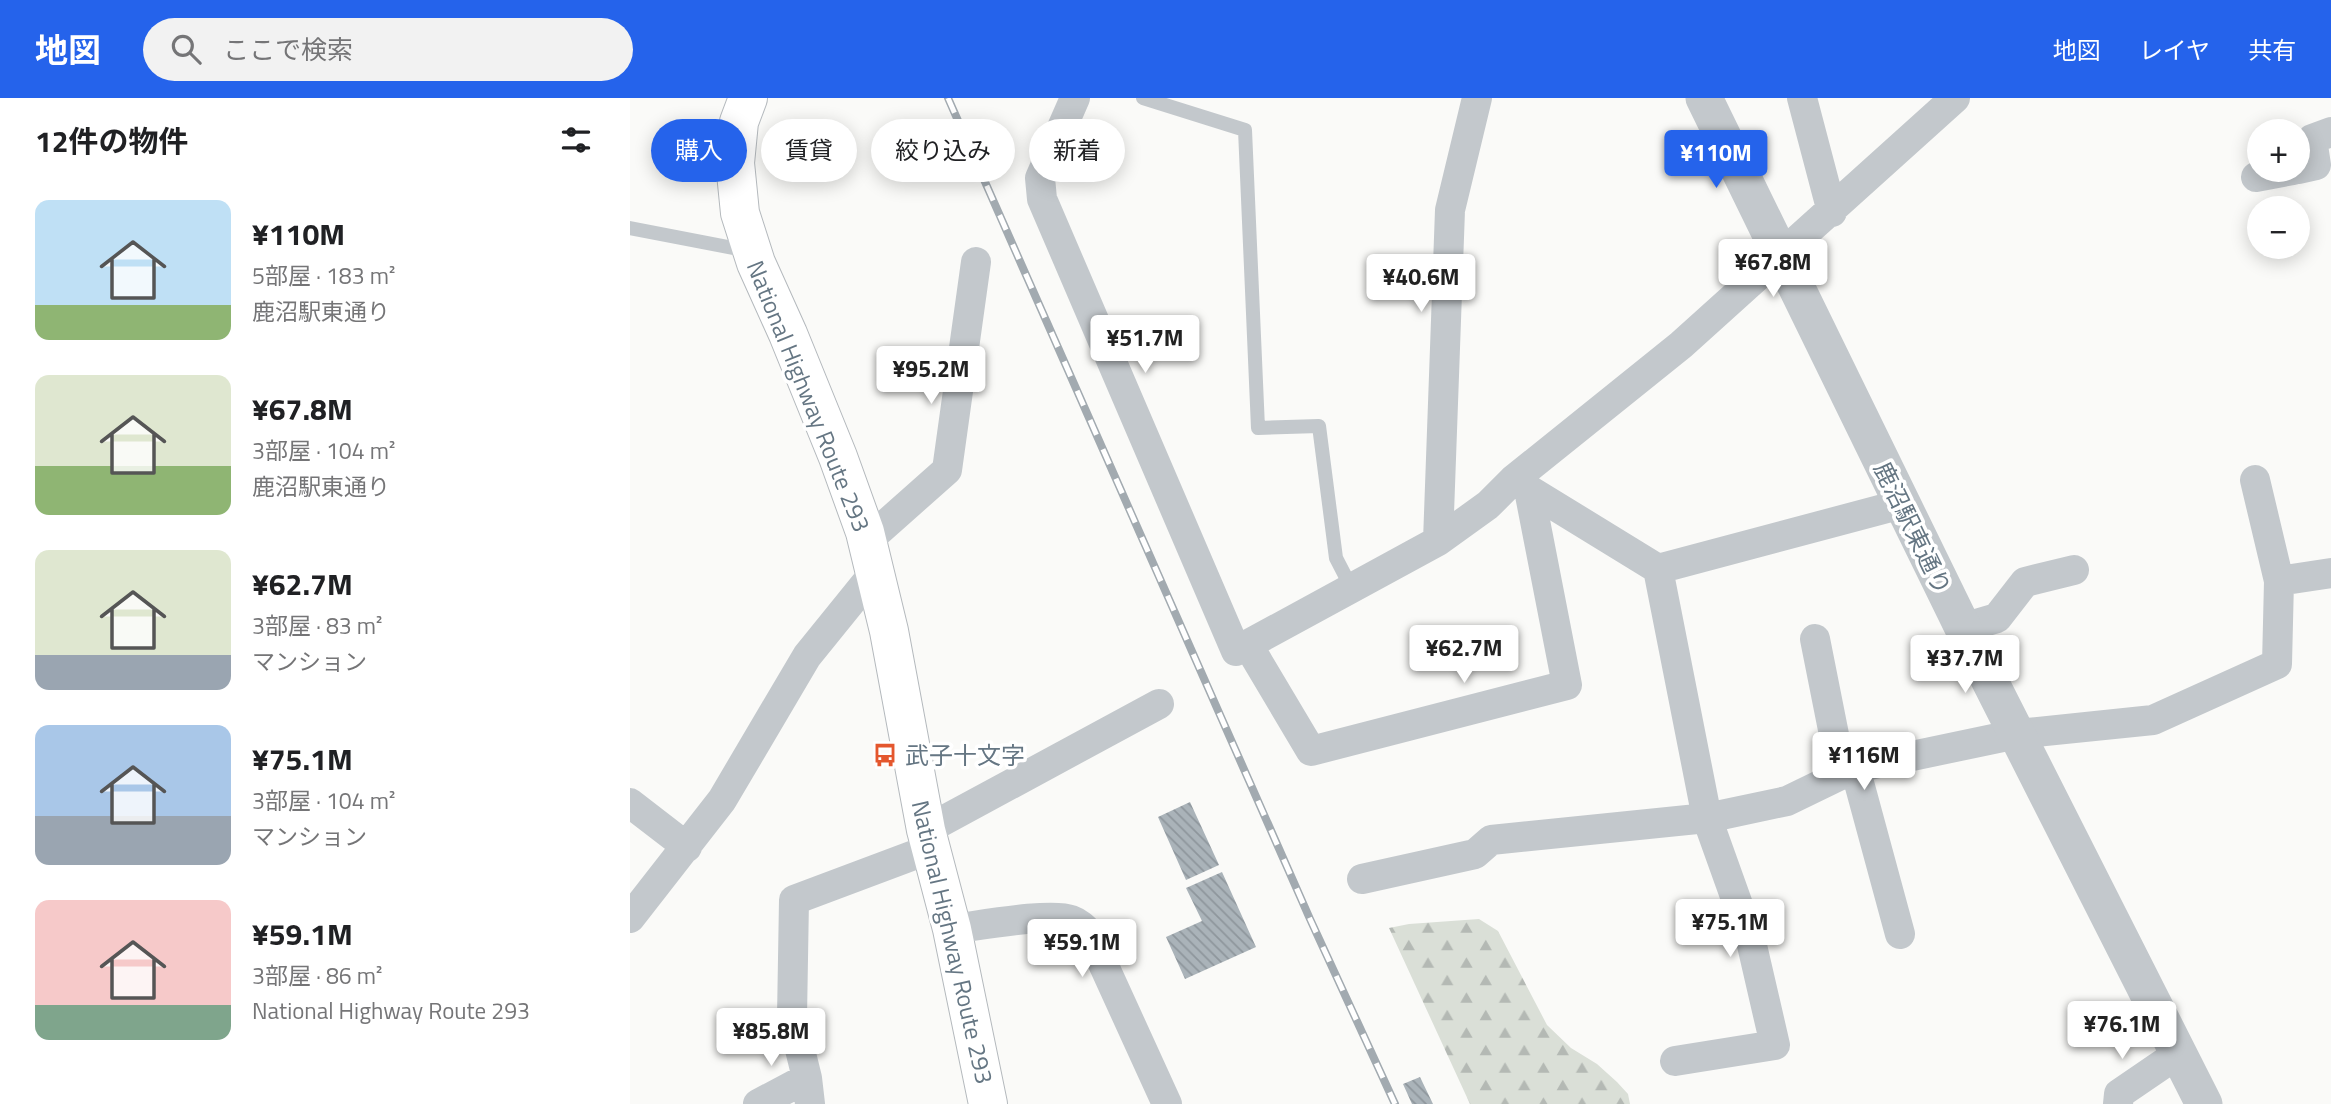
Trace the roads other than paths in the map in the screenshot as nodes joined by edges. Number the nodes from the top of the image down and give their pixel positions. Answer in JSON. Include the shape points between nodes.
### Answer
{"nodes":[{"id":1,"x":748,"y":98,"type":"edge"},
{"id":2,"x":1075,"y":98,"type":"edge"},
{"id":3,"x":1143,"y":98,"type":"edge"},
{"id":4,"x":1477,"y":98,"type":"edge"},
{"id":5,"x":1704,"y":98,"type":"edge"},
{"id":6,"x":1802,"y":98,"type":"edge"},
{"id":7,"x":1938,"y":105,"type":"edge"},
{"id":8,"x":2331,"y":132,"type":"edge"},
{"id":9,"x":2310,"y":166,"type":"edge"},
{"id":10,"x":1832,"y":212,"type":"junction"},
{"id":11,"x":630,"y":228,"type":"edge"},
{"id":12,"x":752,"y":252,"type":"junction"},
{"id":13,"x":1781,"y":258,"type":"junction"},
{"id":14,"x":976,"y":262,"type":"dead end"},
{"id":15,"x":2255,"y":480,"type":"dead end"},
{"id":16,"x":1521,"y":485,"type":"junction"},
{"id":17,"x":1902,"y":504,"type":"junction"},
{"id":18,"x":1438,"y":541,"type":"junction"},
{"id":19,"x":871,"y":556,"type":"junction"},
{"id":20,"x":1658,"y":569,"type":"junction"},
{"id":21,"x":2074,"y":570,"type":"dead end"},
{"id":22,"x":2331,"y":573,"type":"edge"},
{"id":23,"x":2279,"y":581,"type":"junction"},
{"id":24,"x":1352,"y":589,"type":"junction"},
{"id":25,"x":1963,"y":628,"type":"junction"},
{"id":26,"x":1815,"y":639,"type":"dead end"},
{"id":27,"x":1248,"y":645,"type":"junction"},
{"id":28,"x":1159,"y":704,"type":"dead end"},
{"id":29,"x":2017,"y":734,"type":"junction"},
{"id":30,"x":1849,"y":771,"type":"junction"},
{"id":31,"x":630,"y":803,"type":"edge"},
{"id":32,"x":1707,"y":818,"type":"junction"},
{"id":33,"x":928,"y":839,"type":"junction"},
{"id":34,"x":687,"y":848,"type":"junction"},
{"id":35,"x":1362,"y":879,"type":"dead end"},
{"id":36,"x":630,"y":918,"type":"edge"},
{"id":37,"x":952,"y":929,"type":"junction"},
{"id":38,"x":1900,"y":934,"type":"dead end"},
{"id":39,"x":2179,"y":1053,"type":"junction"},
{"id":40,"x":1675,"y":1061,"type":"dead end"},
{"id":41,"x":809,"y":1091,"type":"edge"},
{"id":42,"x":758,"y":1104,"type":"edge"},
{"id":43,"x":988,"y":1104,"type":"edge"},
{"id":44,"x":1167,"y":1104,"type":"edge"},
{"id":45,"x":2118,"y":1104,"type":"edge"},
{"id":46,"x":2204,"y":1104,"type":"edge"}],
"edges":[{"from":1,"to":12,"type":"highway","name":"National Highway Route 293","via":[[739,122],[735,163],[740,213]]},
{"from":2,"to":27,"type":"street","via":[[1040,178],[1042,198],[1236,651]]},
{"from":3,"to":24,"type":"lane","via":[[1245,130],[1258,428],[1319,426],[1336,558]]},
{"from":4,"to":18,"type":"street","via":[[1450,210]]},
{"from":5,"to":13,"type":"street","name":"鹿沼駅東通り"},
{"from":6,"to":10,"type":"street"},
{"from":7,"to":10,"type":"street"},
{"from":8,"to":9,"type":"street","via":[[2312,139],[2316,165]]},
{"from":10,"to":13,"type":"street"},
{"from":11,"to":12,"type":"lane"},
{"from":12,"to":19,"type":"highway","name":"National Highway Route 293","via":[[838,457]]},
{"from":13,"to":16,"type":"street"},
{"from":13,"to":17,"type":"street","name":"鹿沼駅東通り"},
{"from":14,"to":19,"type":"street","via":[[947,470]]},
{"from":15,"to":23,"type":"street"},
{"from":16,"to":18,"type":"street"},
{"from":16,"to":20,"type":"street"},
{"from":16,"to":27,"type":"street","via":[[1567,685],[1311,751]]},
{"from":17,"to":20,"type":"street"},
{"from":17,"to":25,"type":"street","name":"鹿沼駅東通り"},
{"from":18,"to":24,"type":"street"},
{"from":19,"to":33,"type":"highway","name":"National Highway Route 293"},
{"from":19,"to":34,"type":"street","via":[[722,800]]},
{"from":20,"to":32,"type":"street"},
{"from":21,"to":25,"type":"street","via":[[2025,582],[1997,618]]},
{"from":22,"to":23,"type":"street"},
{"from":23,"to":29,"type":"street","via":[[2277,664],[2153,720]]},
{"from":24,"to":27,"type":"street"},
{"from":25,"to":29,"type":"street","name":"鹿沼駅東通り"},
{"from":26,"to":30,"type":"street"},
{"from":28,"to":33,"type":"street"},
{"from":29,"to":30,"type":"street"},
{"from":29,"to":39,"type":"street","name":"鹿沼駅東通り"},
{"from":30,"to":32,"type":"street","via":[[1787,801]]},
{"from":30,"to":38,"type":"street"},
{"from":31,"to":34,"type":"street"},
{"from":32,"to":35,"type":"street","via":[[1491,840],[1475,854]]},
{"from":32,"to":40,"type":"street","via":[[1751,941],[1775,1045]]},
{"from":33,"to":37,"type":"highway","name":"National Highway Route 293"},
{"from":33,"to":41,"type":"street","via":[[794,900],[792,1017]]},
{"from":34,"to":36,"type":"street"},
{"from":37,"to":43,"type":"highway","name":"National Highway Route 293"},
{"from":37,"to":44,"type":"street","via":[[1049,917],[1081,925],[1089,933]]},
{"from":39,"to":45,"type":"street","via":[[2119,1094]]},
{"from":39,"to":46,"type":"street","name":"鹿沼駅東通り"},
{"from":41,"to":42,"type":"street"}]}
